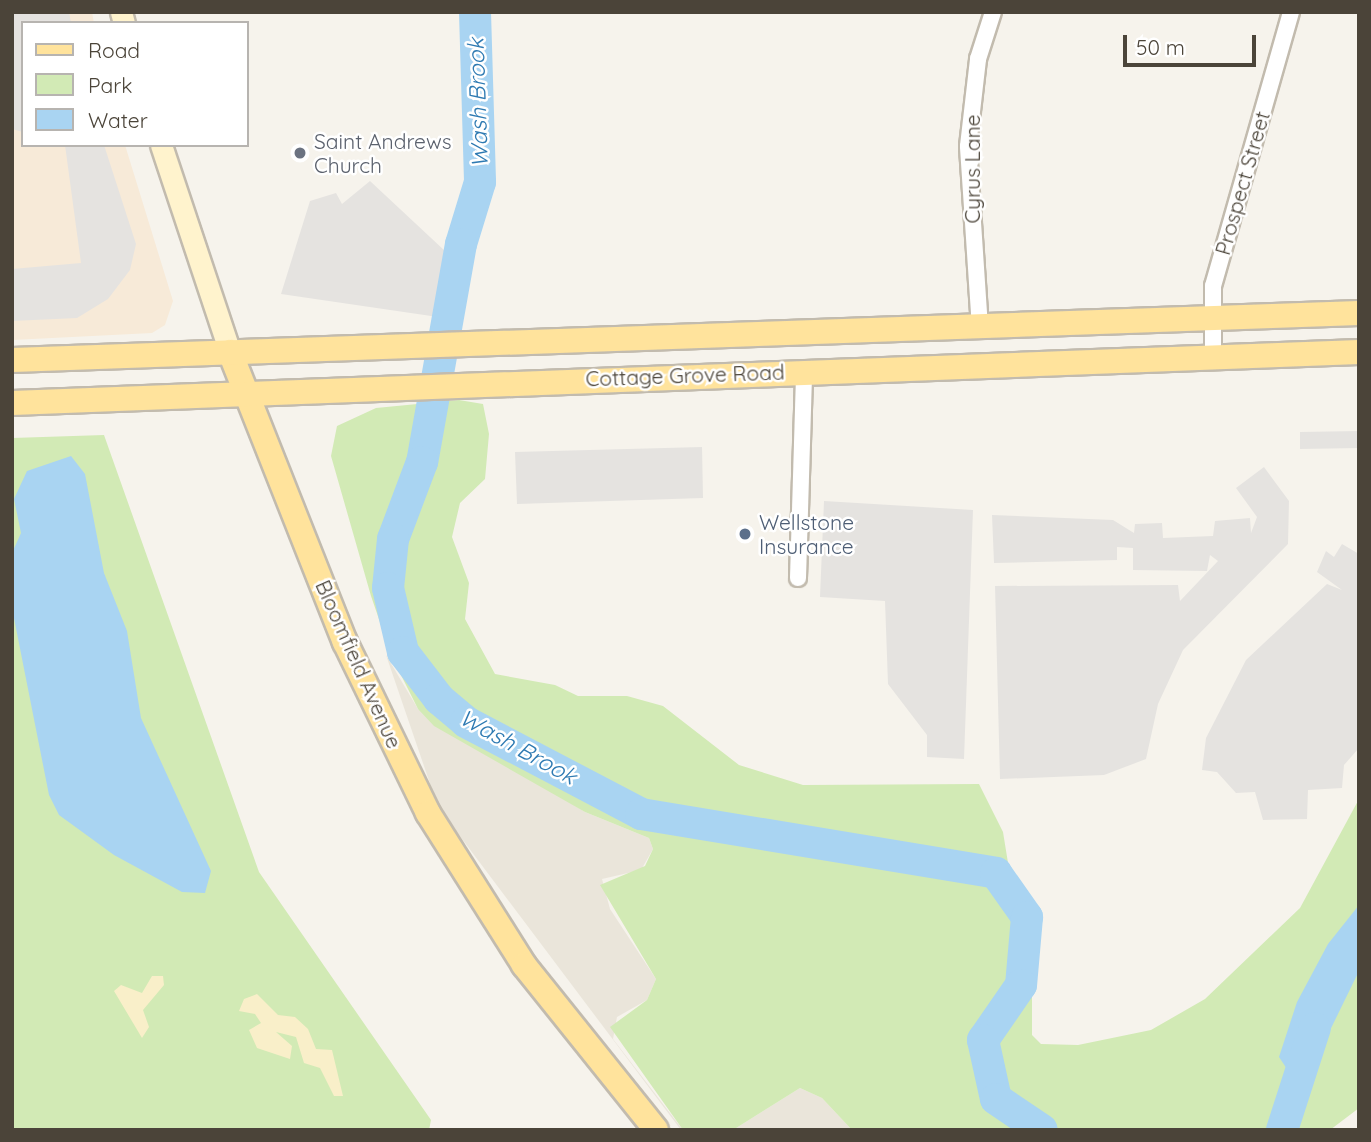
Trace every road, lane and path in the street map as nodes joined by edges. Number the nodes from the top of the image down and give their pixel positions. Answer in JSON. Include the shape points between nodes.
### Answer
{"nodes":[{"id":1,"x":993,"y":12,"type":"edge"},
{"id":2,"x":1291,"y":12,"type":"edge"},
{"id":3,"x":162,"y":147,"type":"edge"},
{"id":4,"x":1359,"y":313,"type":"edge"},
{"id":5,"x":1212,"y":319,"type":"junction"},
{"id":6,"x":980,"y":328,"type":"junction"},
{"id":7,"x":230,"y":352,"type":"junction"},
{"id":8,"x":1359,"y":352,"type":"edge"},
{"id":9,"x":1213,"y":357,"type":"junction"},
{"id":10,"x":12,"y":360,"type":"edge"},
{"id":11,"x":804,"y":371,"type":"junction"},
{"id":12,"x":247,"y":392,"type":"junction"},
{"id":13,"x":12,"y":403,"type":"edge"},
{"id":14,"x":798,"y":578,"type":"dead end"},
{"id":15,"x":656,"y":1130,"type":"edge"}],
"edges":[{"from":1,"to":6,"type":"street","name":"Cyrus Lane","via":[[978,59],[968,146]]},
{"from":2,"to":5,"type":"street","name":"Prospect Street","via":[[1213,286]]},
{"from":3,"to":7,"type":"main road","name":"Bloomfield Avenue"},
{"from":4,"to":5,"type":"main road","name":"Cottage Grove Road"},
{"from":5,"to":6,"type":"main road","name":"Cottage Grove Road"},
{"from":5,"to":9,"type":"street","name":"Prospect Street"},
{"from":6,"to":7,"type":"main road","name":"Cottage Grove Road","via":[[460,340]]},
{"from":7,"to":10,"type":"main road","name":"Cottage Grove Road"},
{"from":7,"to":12,"type":"main road","name":"Bloomfield Avenue"},
{"from":8,"to":9,"type":"main road","name":"Cottage Grove Road"},
{"from":9,"to":11,"type":"main road","name":"Cottage Grove Road"},
{"from":11,"to":12,"type":"main road","name":"Cottage Grove Road"},
{"from":11,"to":14,"type":"street"},
{"from":12,"to":13,"type":"main road","name":"Cottage Grove Road"},
{"from":12,"to":15,"type":"main road","name":"Bloomfield Avenue","via":[[345,642],[428,813],[524,965]]}]}
